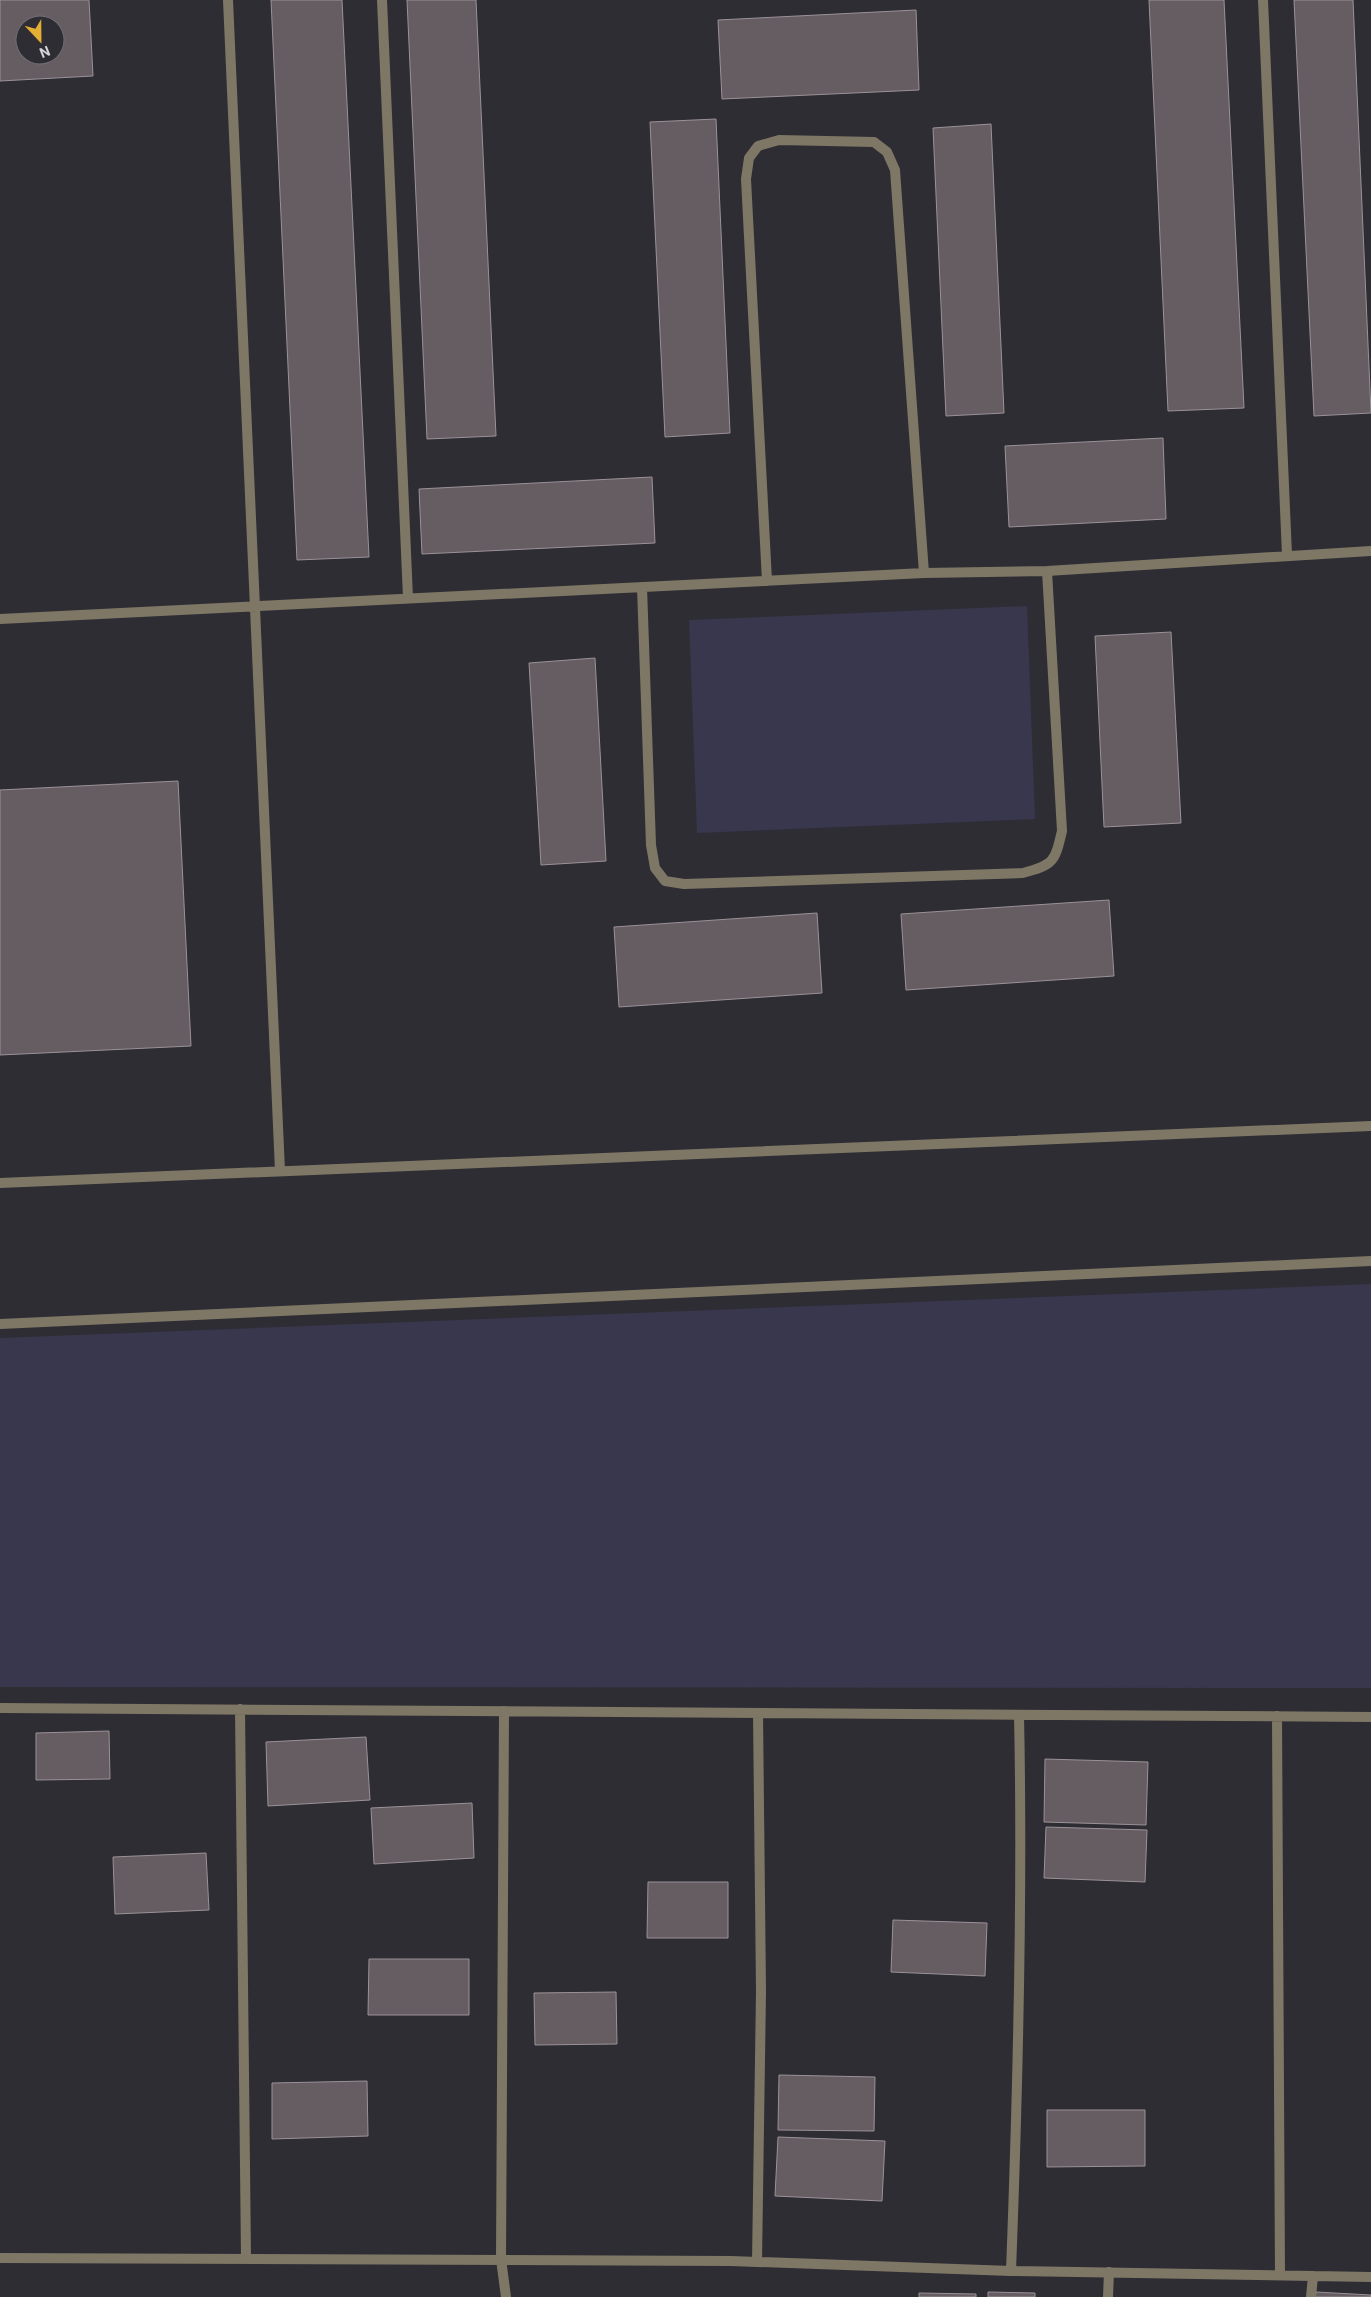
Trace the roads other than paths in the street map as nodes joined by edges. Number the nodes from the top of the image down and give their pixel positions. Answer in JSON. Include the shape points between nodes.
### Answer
{"nodes":[{"id":1,"x":228,"y":0,"type":"edge"},
{"id":2,"x":382,"y":0,"type":"edge"},
{"id":3,"x":1263,"y":0,"type":"edge"},
{"id":4,"x":1371,"y":552,"type":"edge"},
{"id":5,"x":1287,"y":555,"type":"junction"},
{"id":6,"x":1047,"y":571,"type":"junction"},
{"id":7,"x":924,"y":573,"type":"junction"},
{"id":8,"x":767,"y":581,"type":"junction"},
{"id":9,"x":642,"y":587,"type":"junction"},
{"id":10,"x":408,"y":598,"type":"junction"},
{"id":11,"x":255,"y":606,"type":"junction"},
{"id":12,"x":0,"y":619,"type":"edge"},
{"id":13,"x":1371,"y":1126,"type":"edge"},
{"id":14,"x":280,"y":1171,"type":"junction"},
{"id":15,"x":0,"y":1182,"type":"edge"},
{"id":16,"x":1371,"y":1261,"type":"edge"},
{"id":17,"x":0,"y":1324,"type":"edge"},
{"id":18,"x":0,"y":1708,"type":"edge"},
{"id":19,"x":240,"y":1709,"type":"junction"},
{"id":20,"x":504,"y":1711,"type":"junction"},
{"id":21,"x":758,"y":1713,"type":"junction"},
{"id":22,"x":1018,"y":1715,"type":"junction"},
{"id":23,"x":1277,"y":1716,"type":"junction"},
{"id":24,"x":1371,"y":1717,"type":"edge"},
{"id":25,"x":0,"y":2258,"type":"edge"},
{"id":26,"x":246,"y":2258,"type":"junction"},
{"id":27,"x":500,"y":2259,"type":"junction"},
{"id":28,"x":757,"y":2262,"type":"junction"},
{"id":29,"x":1011,"y":2271,"type":"junction"},
{"id":30,"x":1109,"y":2272,"type":"junction"},
{"id":31,"x":1280,"y":2275,"type":"junction"},
{"id":32,"x":1312,"y":2276,"type":"junction"},
{"id":33,"x":1371,"y":2277,"type":"edge"},
{"id":34,"x":506,"y":2297,"type":"edge"},
{"id":35,"x":1108,"y":2297,"type":"edge"},
{"id":36,"x":1311,"y":2297,"type":"edge"}],
"edges":[{"from":1,"to":11,"type":"street"},
{"from":2,"to":10,"type":"street"},
{"from":3,"to":5,"type":"street"},
{"from":4,"to":5,"type":"street"},
{"from":5,"to":6,"type":"street"},
{"from":6,"to":7,"type":"street"},
{"from":6,"to":9,"type":"street","via":[[1062,831],[1057,854],[1046,867],[1023,873],[684,884],[665,881],[655,868],[651,845]]},
{"from":7,"to":8,"type":"street"},
{"from":7,"to":8,"type":"street","via":[[894,170],[887,152],[874,142],[779,140],[758,146],[748,158],[746,178]]},
{"from":8,"to":9,"type":"street"},
{"from":9,"to":10,"type":"street"},
{"from":10,"to":11,"type":"street"},
{"from":11,"to":12,"type":"street"},
{"from":11,"to":14,"type":"street"},
{"from":13,"to":14,"type":"street"},
{"from":14,"to":15,"type":"street"},
{"from":16,"to":17,"type":"street"},
{"from":18,"to":19,"type":"street"},
{"from":19,"to":20,"type":"street"},
{"from":19,"to":26,"type":"street"},
{"from":20,"to":21,"type":"street"},
{"from":20,"to":27,"type":"street"},
{"from":21,"to":22,"type":"street"},
{"from":21,"to":28,"type":"street","via":[[761,1991]]},
{"from":22,"to":23,"type":"street"},
{"from":22,"to":29,"type":"street","via":[[1021,1834],[1018,2096]]},
{"from":23,"to":24,"type":"street"},
{"from":23,"to":31,"type":"street"},
{"from":25,"to":26,"type":"street"},
{"from":26,"to":27,"type":"street"},
{"from":27,"to":28,"type":"street"},
{"from":27,"to":34,"type":"street"},
{"from":28,"to":29,"type":"street"},
{"from":29,"to":30,"type":"street"},
{"from":30,"to":31,"type":"street"},
{"from":30,"to":35,"type":"street"},
{"from":31,"to":32,"type":"street"},
{"from":32,"to":33,"type":"street"},
{"from":32,"to":36,"type":"street"}]}
